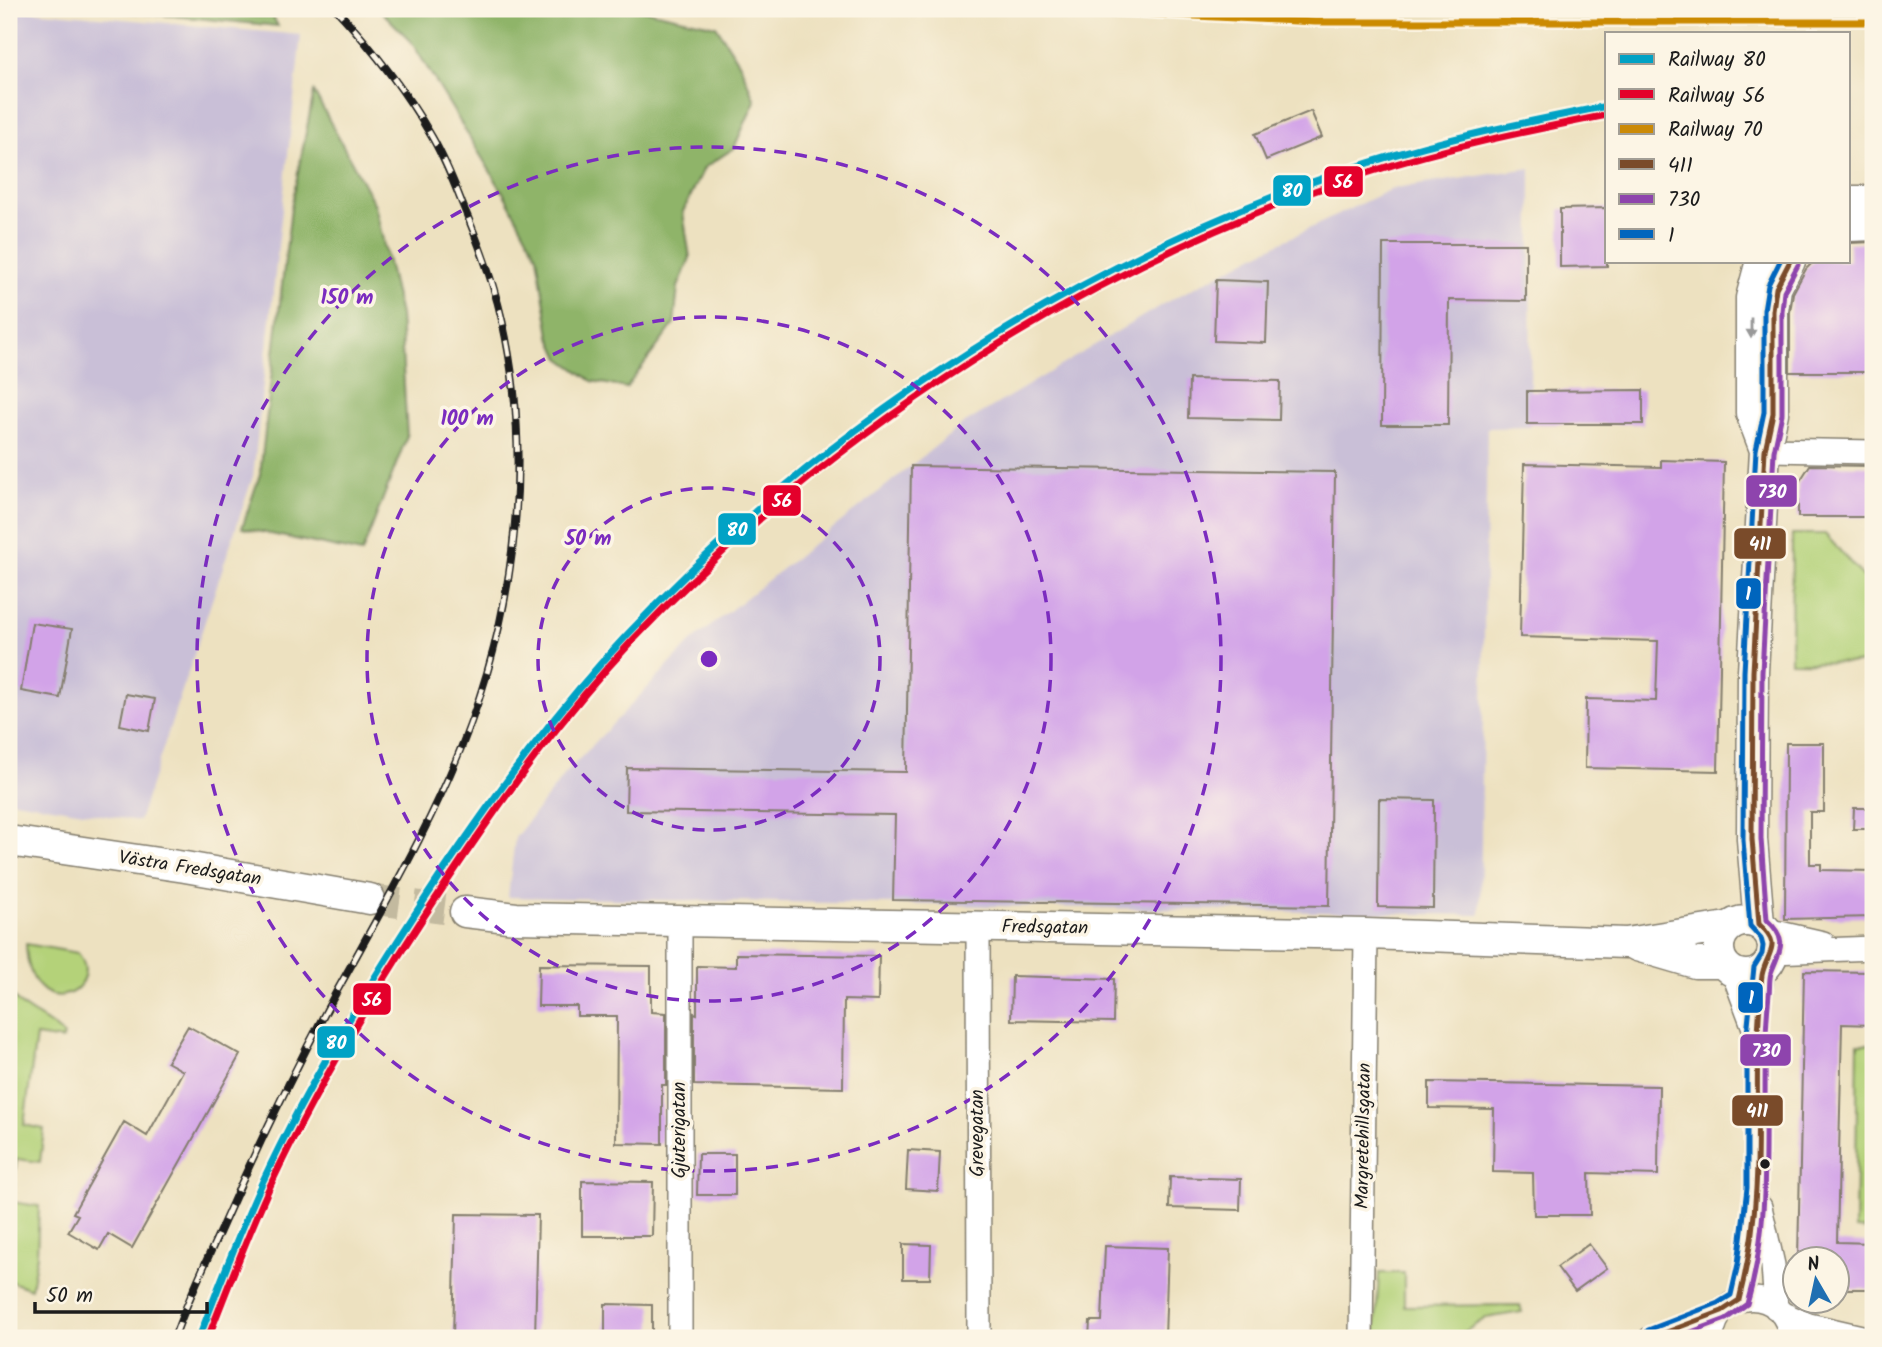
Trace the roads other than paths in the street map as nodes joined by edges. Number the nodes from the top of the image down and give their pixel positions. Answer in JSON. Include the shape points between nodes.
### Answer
{"nodes":[{"id":1,"x":1850,"y":201,"type":"edge"},
{"id":2,"x":1873,"y":201,"type":"edge"},
{"id":3,"x":1873,"y":225,"type":"edge"},
{"id":4,"x":1850,"y":226,"type":"edge"},
{"id":5,"x":1761,"y":262,"type":"edge"},
{"id":6,"x":1789,"y":262,"type":"edge"},
{"id":7,"x":1765,"y":450,"type":"junction"},
{"id":8,"x":1873,"y":452,"type":"edge"},
{"id":9,"x":9,"y":841,"type":"edge"},
{"id":10,"x":370,"y":899,"type":"tunnel mouth"},
{"id":11,"x":464,"y":912,"type":"tunnel mouth"},
{"id":12,"x":680,"y":922,"type":"junction"},
{"id":13,"x":978,"y":927,"type":"junction"},
{"id":14,"x":1366,"y":934,"type":"junction"},
{"id":15,"x":1754,"y":937,"type":"junction"},
{"id":16,"x":1626,"y":943,"type":"junction"},
{"id":17,"x":1873,"y":948,"type":"edge"},
{"id":18,"x":1727,"y":968,"type":"junction"},
{"id":19,"x":1756,"y":1035,"type":"junction"},
{"id":20,"x":1756,"y":1189,"type":"junction"},
{"id":21,"x":1730,"y":1306,"type":"junction"},
{"id":22,"x":1779,"y":1310,"type":"junction"},
{"id":23,"x":680,"y":1338,"type":"edge"},
{"id":24,"x":979,"y":1338,"type":"edge"},
{"id":25,"x":1362,"y":1338,"type":"edge"},
{"id":26,"x":1651,"y":1338,"type":"edge"},
{"id":27,"x":1713,"y":1338,"type":"edge"},
{"id":28,"x":1790,"y":1338,"type":"edge"},
{"id":29,"x":1866,"y":1338,"type":"edge"}],
"edges":[{"from":1,"to":2,"type":"street"},
{"from":3,"to":4,"type":"street"},
{"from":5,"to":7,"type":"street","one_way":true,"via":[[1751,298],[1751,412]]},
{"from":6,"to":7,"type":"street","via":[[1774,300],[1773,413]]},
{"from":7,"to":8,"type":"street"},
{"from":7,"to":15,"type":"street","via":[[1753,672]]},
{"from":9,"to":10,"type":"street","name":"Västra Fredsgatan"},
{"from":11,"to":12,"type":"street","name":"Fredsgatan","via":[[516,918]]},
{"from":12,"to":13,"type":"street","name":"Fredsgatan"},
{"from":12,"to":23,"type":"street","name":"Gjuterigatan"},
{"from":13,"to":14,"type":"street","name":"Fredsgatan"},
{"from":13,"to":24,"type":"street","name":"Grevegatan"},
{"from":14,"to":16,"type":"street","name":"Fredsgatan"},
{"from":14,"to":25,"type":"street","name":"Margretehillsgatan"},
{"from":15,"to":16,"type":"street","name":"Fredsgatan"},
{"from":15,"to":17,"type":"street","name":"Fredsgatan"},
{"from":15,"to":18,"type":"street","name":"Fredsgatan","via":[[1745,975]]},
{"from":15,"to":18,"type":"street","via":[[1721,935],[1718,947]]},
{"from":15,"to":19,"type":"street"},
{"from":16,"to":18,"type":"street","name":"Fredsgatan"},
{"from":18,"to":19,"type":"street"},
{"from":19,"to":20,"type":"street"},
{"from":20,"to":21,"type":"street","via":[[1746,1266]]},
{"from":20,"to":22,"type":"street"},
{"from":21,"to":22,"type":"street","via":[[1755,1298]]},
{"from":21,"to":26,"type":"street"},
{"from":21,"to":27,"type":"street","via":[[1715,1323]]},
{"from":22,"to":28,"type":"street"},
{"from":22,"to":29,"type":"street","via":[[1809,1325]]}]}
